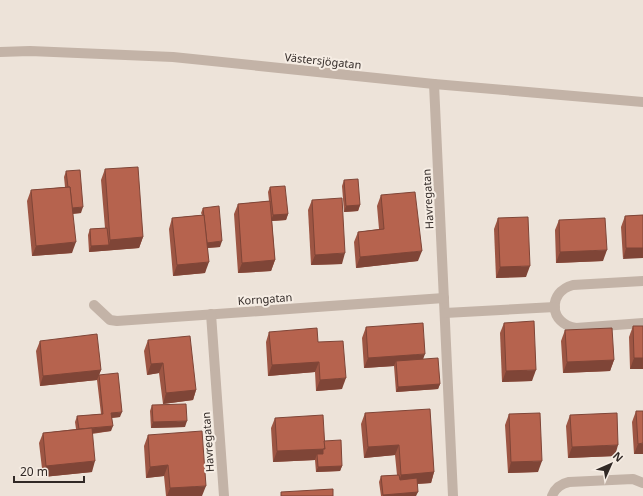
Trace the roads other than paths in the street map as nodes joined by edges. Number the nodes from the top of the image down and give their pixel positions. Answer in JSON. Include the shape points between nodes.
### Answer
{"nodes":[{"id":1,"x":0,"y":52,"type":"edge"},
{"id":2,"x":434,"y":84,"type":"junction"},
{"id":3,"x":643,"y":102,"type":"edge"},
{"id":4,"x":643,"y":281,"type":"edge"},
{"id":5,"x":444,"y":298,"type":"junction"},
{"id":6,"x":94,"y":306,"type":"dead end"},
{"id":7,"x":555,"y":307,"type":"junction"},
{"id":8,"x":445,"y":313,"type":"junction"},
{"id":9,"x":211,"y":314,"type":"junction"},
{"id":10,"x":643,"y":324,"type":"edge"},
{"id":11,"x":643,"y":483,"type":"edge"},
{"id":12,"x":224,"y":496,"type":"edge"},
{"id":13,"x":453,"y":496,"type":"edge"},
{"id":14,"x":552,"y":496,"type":"edge"}],
"edges":[{"from":1,"to":2,"type":"street","name":"Västersjögatan","via":[[173,57]]},
{"from":2,"to":3,"type":"street","name":"Västersjögatan"},
{"from":2,"to":5,"type":"street","name":"Havregatan"},
{"from":4,"to":7,"type":"street","via":[[568,286],[555,300]]},
{"from":5,"to":8,"type":"street","name":"Havregatan"},
{"from":5,"to":9,"type":"street","name":"Korngatan"},
{"from":6,"to":9,"type":"street","name":"Korngatan","via":[[114,321]]},
{"from":7,"to":8,"type":"street"},
{"from":7,"to":10,"type":"street","via":[[561,322],[570,327]]},
{"from":8,"to":13,"type":"street","name":"Havregatan"},
{"from":9,"to":12,"type":"street","name":"Havregatan"},
{"from":11,"to":14,"type":"street","via":[[633,479],[569,482],[556,489]]}]}
